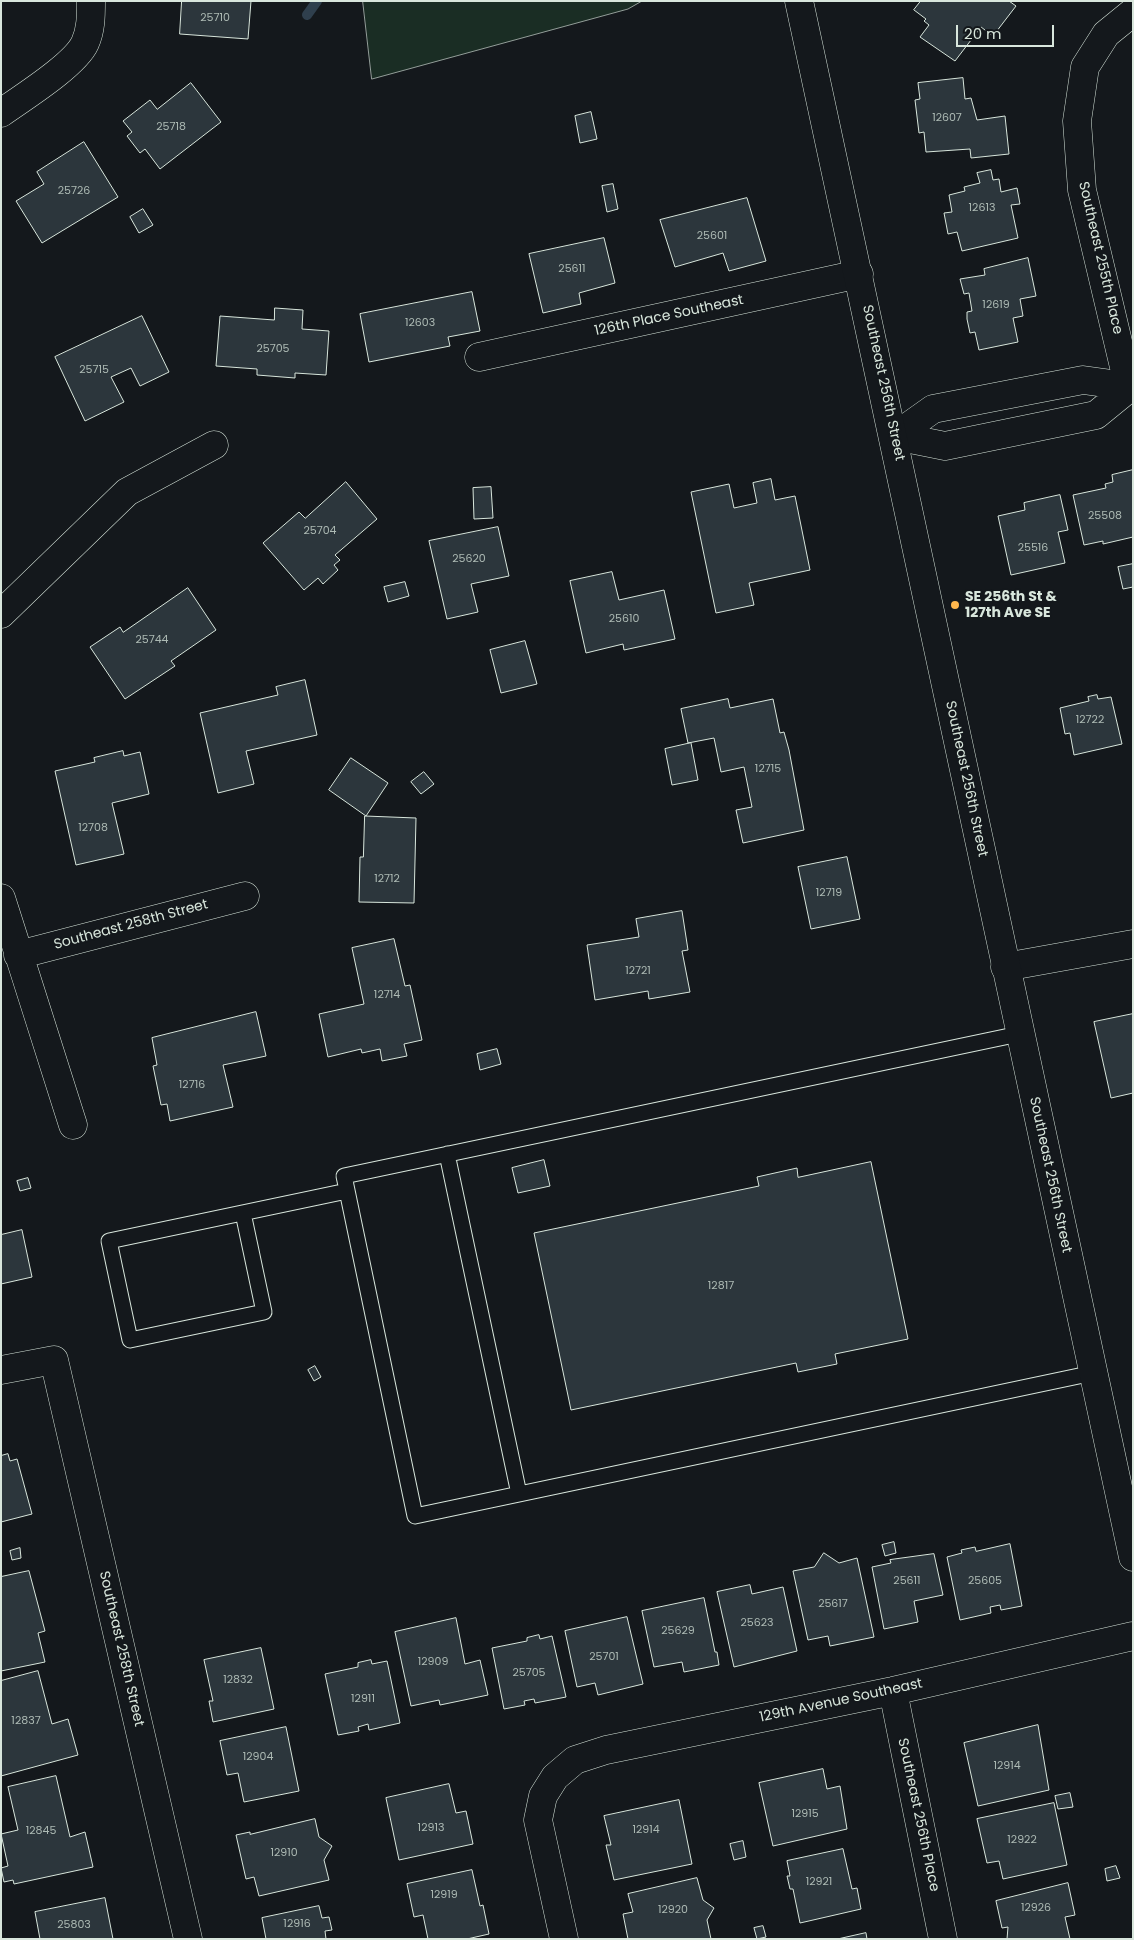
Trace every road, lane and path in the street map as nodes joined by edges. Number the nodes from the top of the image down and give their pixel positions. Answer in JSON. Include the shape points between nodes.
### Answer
{"nodes":[{"id":1,"x":91,"y":1,"type":"edge"},
{"id":2,"x":799,"y":1,"type":"edge"},
{"id":3,"x":1133,"y":12,"type":"edge"},
{"id":4,"x":1,"y":113,"type":"edge"},
{"id":5,"x":859,"y":274,"type":"junction"},
{"id":6,"x":479,"y":357,"type":"dead end"},
{"id":7,"x":1131,"y":387,"type":"edge"},
{"id":8,"x":895,"y":436,"type":"junction"},
{"id":9,"x":214,"y":444,"type":"dead end"},
{"id":10,"x":1,"y":614,"type":"edge"},
{"id":11,"x":245,"y":896,"type":"dead end"},
{"id":12,"x":1,"y":898,"type":"edge"},
{"id":13,"x":1133,"y":944,"type":"edge"},
{"id":14,"x":18,"y":955,"type":"junction"},
{"id":15,"x":1005,"y":967,"type":"junction"},
{"id":16,"x":1019,"y":1034,"type":"junction"},
{"id":17,"x":73,"y":1125,"type":"dead end"},
{"id":18,"x":447,"y":1154,"type":"junction"},
{"id":19,"x":347,"y":1191,"type":"junction"},
{"id":20,"x":243,"y":1213,"type":"junction"},
{"id":21,"x":1,"y":1370,"type":"edge"},
{"id":22,"x":1093,"y":1373,"type":"junction"},
{"id":23,"x":519,"y":1494,"type":"junction"},
{"id":24,"x":1133,"y":1556,"type":"edge"},
{"id":25,"x":1133,"y":1636,"type":"edge"},
{"id":26,"x":893,"y":1691,"type":"junction"},
{"id":27,"x":188,"y":1939,"type":"edge"},
{"id":28,"x":564,"y":1939,"type":"edge"},
{"id":29,"x":943,"y":1939,"type":"edge"}],
"edges":[{"from":1,"to":4,"type":"street","via":[[91,22],[84,45],[56,75]]},
{"from":2,"to":5,"type":"street","name":"Southeast 256th Street"},
{"from":3,"to":7,"type":"street","name":"Southeast 255th Place","via":[[1106,34],[1085,67],[1077,122],[1082,190]]},
{"from":5,"to":6,"type":"street","name":"126th Place Southeast"},
{"from":5,"to":8,"type":"street","name":"Southeast 256th Street"},
{"from":7,"to":8,"type":"street","via":[[1083,380],[933,409]]},
{"from":7,"to":8,"type":"street","via":[[1096,414],[945,446]]},
{"from":8,"to":15,"type":"street","name":"Southeast 256th Street"},
{"from":9,"to":10,"type":"street","via":[[127,492]]},
{"from":11,"to":14,"type":"street","name":"Southeast 258th Street"},
{"from":12,"to":14,"type":"street"},
{"from":13,"to":15,"type":"street"},
{"from":14,"to":17,"type":"street"},
{"from":15,"to":16,"type":"street","name":"Southeast 256th Street"},
{"from":16,"to":18,"type":"lane"},
{"from":16,"to":22,"type":"street","name":"Southeast 256th Street"},
{"from":18,"to":19,"type":"lane","via":[[344,1176]]},
{"from":18,"to":23,"type":"lane"},
{"from":19,"to":20,"type":"lane"},
{"from":19,"to":23,"type":"lane","via":[[415,1516]]},
{"from":20,"to":20,"type":"lane","via":[[109,1241],[130,1340],[264,1312]]},
{"from":21,"to":27,"type":"street","name":"Southeast 258th Street","via":[[54,1360]]},
{"from":22,"to":23,"type":"lane"},
{"from":22,"to":24,"type":"street","name":"Southeast 256th Street"},
{"from":25,"to":26,"type":"street","name":"129th Avenue Southeast"},
{"from":26,"to":28,"type":"street","name":"129th Avenue Southeast","via":[[606,1750],[575,1760],[555,1776],[543,1796],[538,1820]]},
{"from":26,"to":29,"type":"street","name":"Southeast 256th Place"}]}
